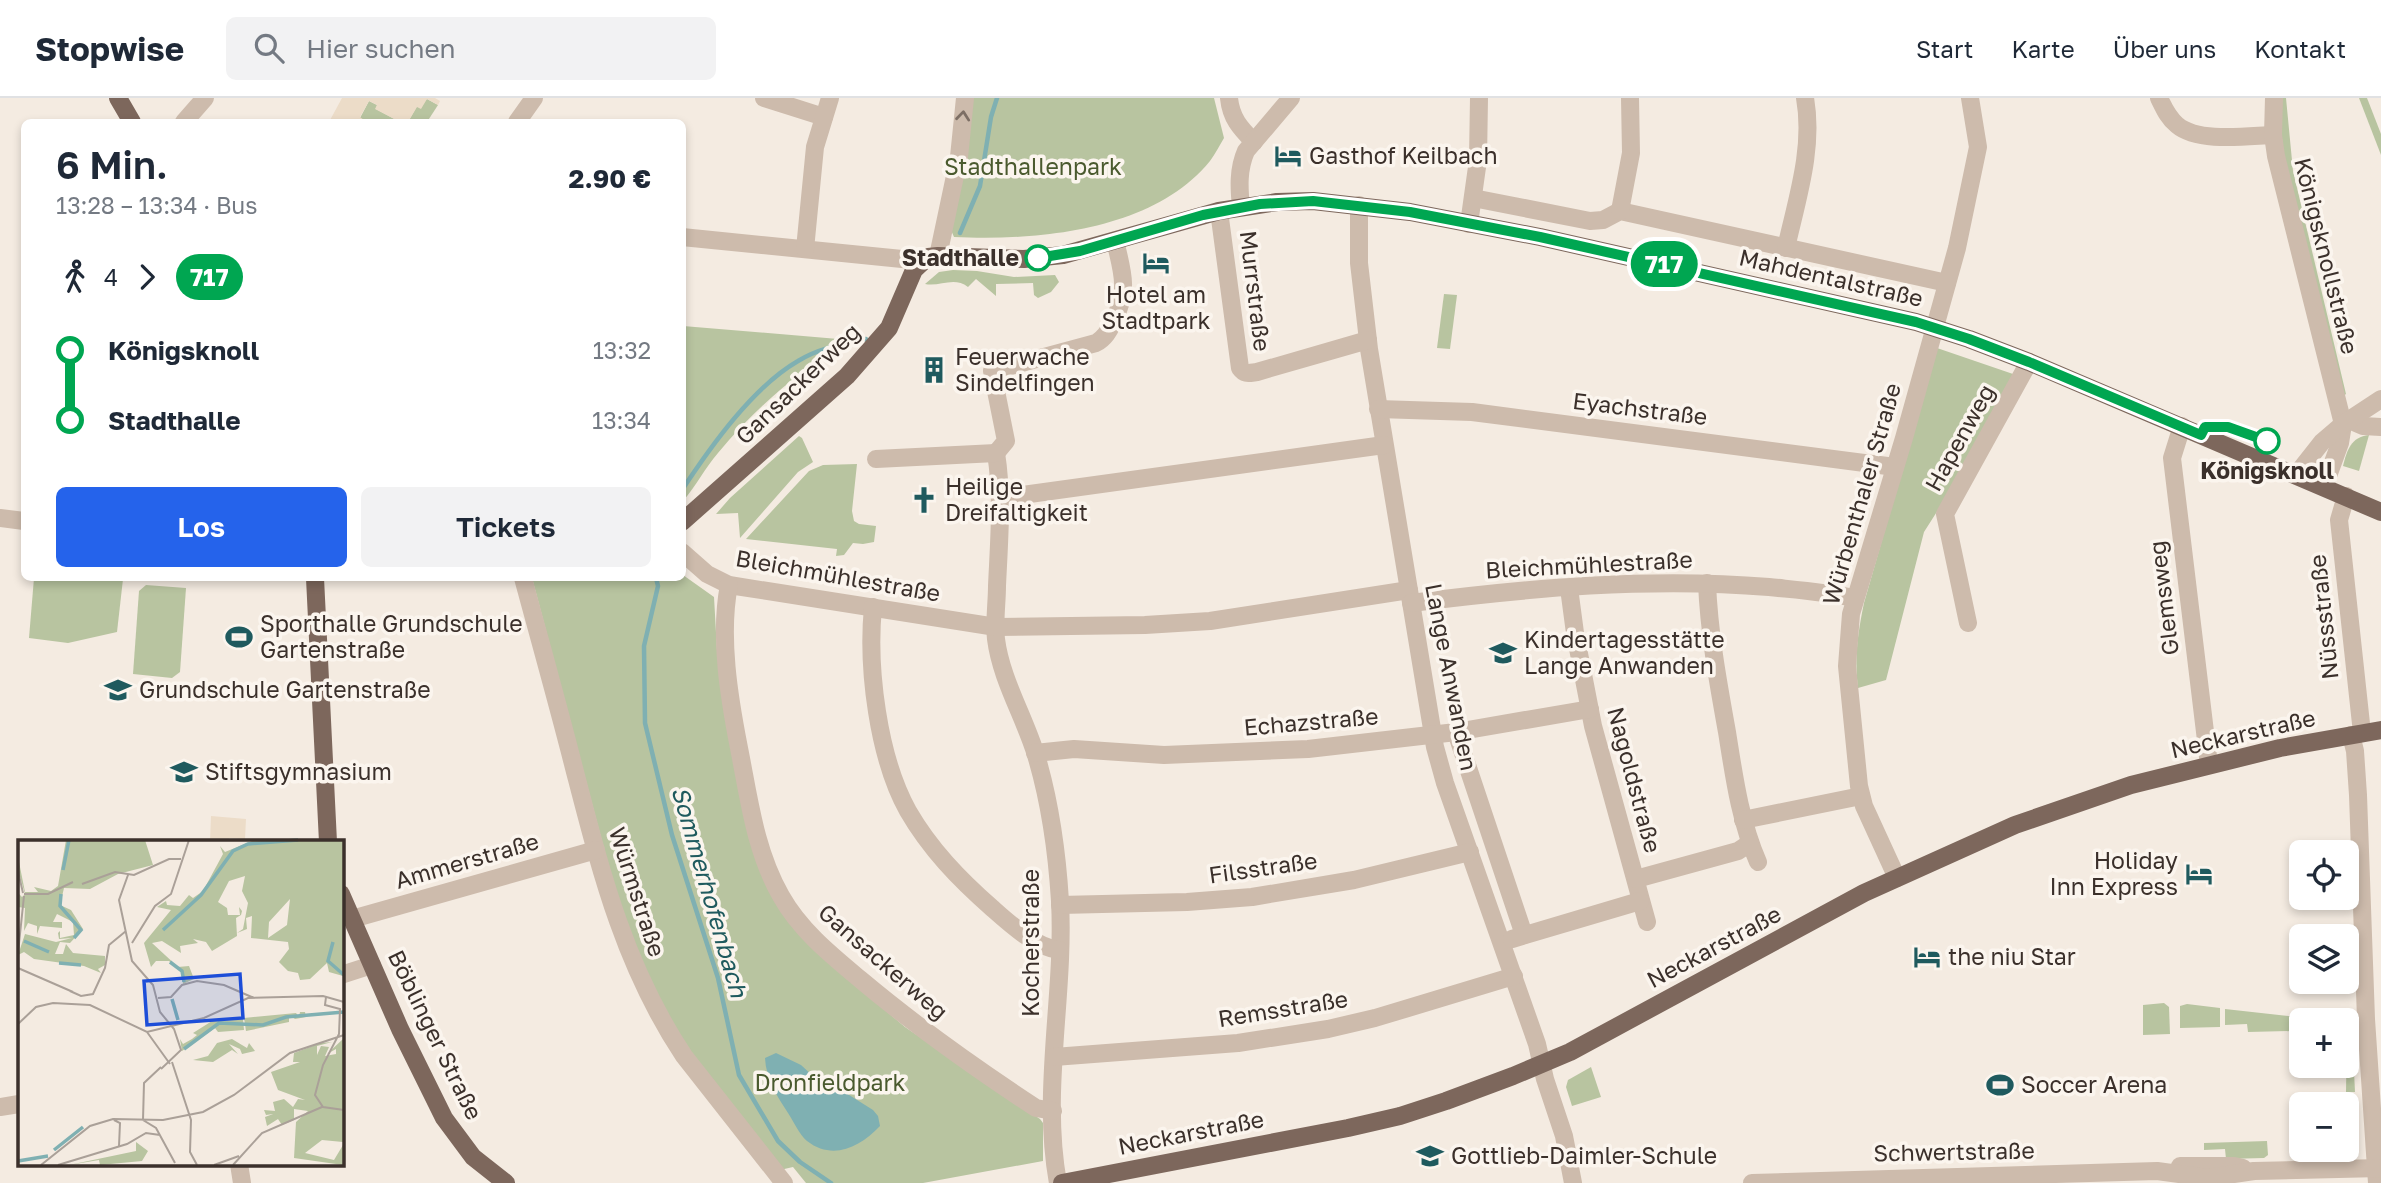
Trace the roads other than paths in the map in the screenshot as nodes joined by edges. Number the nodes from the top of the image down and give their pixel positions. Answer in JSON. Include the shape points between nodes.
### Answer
{"nodes":[{"id":1,"x":118,"y":98,"type":"edge"},
{"id":2,"x":205,"y":98,"type":"edge"},
{"id":3,"x":534,"y":98,"type":"edge"},
{"id":4,"x":764,"y":98,"type":"edge"},
{"id":5,"x":830,"y":98,"type":"edge"},
{"id":6,"x":965,"y":98,"type":"edge"},
{"id":7,"x":1229,"y":98,"type":"edge"},
{"id":8,"x":1291,"y":98,"type":"edge"},
{"id":9,"x":1479,"y":98,"type":"edge"},
{"id":10,"x":1630,"y":98,"type":"edge"},
{"id":11,"x":1805,"y":98,"type":"edge"},
{"id":12,"x":1970,"y":98,"type":"edge"},
{"id":13,"x":2159,"y":98,"type":"edge"},
{"id":14,"x":2274,"y":98,"type":"edge"},
{"id":15,"x":824,"y":117,"type":"junction"},
{"id":16,"x":130,"y":119,"type":"edge"},
{"id":17,"x":187,"y":119,"type":"edge"},
{"id":18,"x":519,"y":119,"type":"edge"},
{"id":19,"x":2273,"y":135,"type":"junction"},
{"id":20,"x":1254,"y":142,"type":"junction"},
{"id":21,"x":1473,"y":198,"type":"junction"},
{"id":22,"x":1359,"y":205,"type":"junction"},
{"id":23,"x":1241,"y":207,"type":"junction"},
{"id":24,"x":1219,"y":211,"type":"junction"},
{"id":25,"x":1620,"y":211,"type":"junction"},
{"id":26,"x":1469,"y":224,"type":"junction"},
{"id":27,"x":686,"y":237,"type":"edge"},
{"id":28,"x":1115,"y":242,"type":"junction"},
{"id":29,"x":1786,"y":248,"type":"junction"},
{"id":30,"x":805,"y":249,"type":"junction"},
{"id":31,"x":930,"y":258,"type":"junction"},
{"id":32,"x":1948,"y":284,"type":"junction"},
{"id":33,"x":1934,"y":327,"type":"junction"},
{"id":34,"x":1368,"y":340,"type":"junction"},
{"id":35,"x":2029,"y":362,"type":"junction"},
{"id":36,"x":2379,"y":403,"type":"edge"},
{"id":37,"x":1378,"y":409,"type":"junction"},
{"id":38,"x":2346,"y":422,"type":"junction"},
{"id":39,"x":2182,"y":426,"type":"junction"},
{"id":40,"x":2381,"y":427,"type":"edge"},
{"id":41,"x":1384,"y":445,"type":"junction"},
{"id":42,"x":996,"y":453,"type":"junction"},
{"id":43,"x":876,"y":460,"type":"dead end"},
{"id":44,"x":1895,"y":467,"type":"junction"},
{"id":45,"x":2295,"y":475,"type":"junction"},
{"id":46,"x":2325,"y":487,"type":"junction"},
{"id":47,"x":2346,"y":496,"type":"junction"},
{"id":48,"x":1001,"y":498,"type":"junction"},
{"id":49,"x":2381,"y":512,"type":"edge"},
{"id":50,"x":0,"y":518,"type":"edge"},
{"id":51,"x":686,"y":519,"type":"edge"},
{"id":52,"x":21,"y":521,"type":"edge"},
{"id":53,"x":686,"y":556,"type":"edge"},
{"id":54,"x":315,"y":581,"type":"edge"},
{"id":55,"x":524,"y":581,"type":"edge"},
{"id":56,"x":1707,"y":583,"type":"junction"},
{"id":57,"x":729,"y":585,"type":"junction"},
{"id":58,"x":1569,"y":588,"type":"junction"},
{"id":59,"x":1410,"y":597,"type":"junction"},
{"id":60,"x":1854,"y":598,"type":"junction"},
{"id":61,"x":873,"y":607,"type":"junction"},
{"id":62,"x":1968,"y":623,"type":"dead end"},
{"id":63,"x":996,"y":627,"type":"junction"},
{"id":64,"x":1590,"y":709,"type":"junction"},
{"id":65,"x":2381,"y":730,"type":"edge"},
{"id":66,"x":1456,"y":732,"type":"junction"},
{"id":67,"x":1433,"y":734,"type":"junction"},
{"id":68,"x":2357,"y":734,"type":"junction"},
{"id":69,"x":1035,"y":753,"type":"junction"},
{"id":70,"x":2209,"y":765,"type":"junction"},
{"id":71,"x":1861,"y":796,"type":"junction"},
{"id":72,"x":1743,"y":820,"type":"junction"},
{"id":73,"x":328,"y":840,"type":"edge"},
{"id":74,"x":1750,"y":843,"type":"junction"},
{"id":75,"x":596,"y":850,"type":"junction"},
{"id":76,"x":1470,"y":852,"type":"junction"},
{"id":77,"x":1758,"y":862,"type":"dead end"},
{"id":78,"x":1897,"y":878,"type":"junction"},
{"id":79,"x":1636,"y":879,"type":"junction"},
{"id":80,"x":343,"y":899,"type":"edge"},
{"id":81,"x":1640,"y":901,"type":"junction"},
{"id":82,"x":1060,"y":905,"type":"junction"},
{"id":83,"x":352,"y":919,"type":"junction"},
{"id":84,"x":1647,"y":922,"type":"dead end"},
{"id":85,"x":1524,"y":935,"type":"junction"},
{"id":86,"x":1502,"y":942,"type":"junction"},
{"id":87,"x":1059,"y":950,"type":"junction"},
{"id":88,"x":372,"y":965,"type":"junction"},
{"id":89,"x":343,"y":974,"type":"edge"},
{"id":90,"x":1514,"y":976,"type":"junction"},
{"id":91,"x":1054,"y":1057,"type":"junction"},
{"id":92,"x":1542,"y":1064,"type":"junction"},
{"id":93,"x":18,"y":1104,"type":"edge"},
{"id":94,"x":0,"y":1107,"type":"edge"},
{"id":95,"x":1053,"y":1111,"type":"junction"},
{"id":96,"x":2378,"y":1173,"type":"edge"},
{"id":97,"x":506,"y":1183,"type":"edge"},
{"id":98,"x":784,"y":1183,"type":"edge"},
{"id":99,"x":1060,"y":1183,"type":"edge"},
{"id":100,"x":1573,"y":1183,"type":"edge"},
{"id":101,"x":1752,"y":1183,"type":"edge"}],
"edges":[{"from":1,"to":16,"type":"main road"},
{"from":2,"to":17,"type":"street"},
{"from":3,"to":18,"type":"street"},
{"from":4,"to":15,"type":"street"},
{"from":5,"to":15,"type":"street"},
{"from":31,"to":6,"type":"street","one_way":true,"via":[[959,157]]},
{"from":7,"to":20,"type":"street","via":[[1237,125]]},
{"from":8,"to":20,"type":"street"},
{"from":9,"to":21,"type":"street"},
{"from":10,"to":25,"type":"street","via":[[1631,153]]},
{"from":11,"to":29,"type":"street","via":[[1808,140]]},
{"from":12,"to":32,"type":"street","name":"Würbenthaler Straße","via":[[1978,147]]},
{"from":13,"to":19,"type":"street","via":[[2175,124],[2198,135]]},
{"from":14,"to":19,"type":"street","name":"Königsknollstraße"},
{"from":15,"to":30,"type":"street","via":[[815,147]]},
{"from":19,"to":38,"type":"street","name":"Königsknollstraße"},
{"from":20,"to":23,"type":"street","via":[[1242,160]]},
{"from":21,"to":25,"type":"street","name":"Mahdentalstraße","via":[[1590,221]]},
{"from":21,"to":26,"type":"street"},
{"from":22,"to":23,"type":"main road","name":"Mahdentalstraße","via":[[1297,201]]},
{"from":22,"to":26,"type":"main road","name":"Mahdentalstraße"},
{"from":22,"to":34,"type":"street","name":"Lange Anwanden","via":[[1359,263]]},
{"from":23,"to":24,"type":"main road","name":"Mahdentalstraße"},
{"from":24,"to":28,"type":"main road","name":"Mahdentalstraße"},
{"from":24,"to":34,"type":"street","name":"Murrstraße","via":[[1243,372]]},
{"from":25,"to":29,"type":"street","name":"Mahdentalstraße"},
{"from":26,"to":33,"type":"main road","name":"Mahdentalstraße"},
{"from":27,"to":30,"type":"street"},
{"from":28,"to":31,"type":"main road","name":"Mahdentalstraße","via":[[1038,258]]},
{"from":28,"to":42,"type":"street","via":[[1124,294],[1105,336],[992,371],[1006,442]]},
{"from":29,"to":32,"type":"street","name":"Mahdentalstraße"},
{"from":30,"to":31,"type":"street"},
{"from":31,"to":51,"type":"main road","name":"Gansackerweg","via":[[911,277],[888,328],[863,359]]},
{"from":32,"to":33,"type":"street","name":"Würbenthaler Straße"},
{"from":33,"to":35,"type":"main road","name":"Mahdentalstraße"},
{"from":33,"to":44,"type":"street","name":"Würbenthaler Straße"},
{"from":34,"to":37,"type":"street","name":"Lange Anwanden"},
{"from":35,"to":39,"type":"main road","name":"Mahdentalstraße"},
{"from":35,"to":62,"type":"street","name":"Hapenweg","via":[[1945,514]]},
{"from":36,"to":38,"type":"street"},
{"from":37,"to":41,"type":"street","name":"Lange Anwanden"},
{"from":37,"to":44,"type":"street","name":"Eyachstraße","via":[[1472,412]]},
{"from":38,"to":40,"type":"street"},
{"from":38,"to":45,"type":"street"},
{"from":38,"to":46,"type":"street"},
{"from":39,"to":45,"type":"main road","name":"Mahdentalstraße"},
{"from":39,"to":70,"type":"street","name":"Glemsweg","via":[[2172,458]]},
{"from":41,"to":48,"type":"street"},
{"from":41,"to":59,"type":"street","name":"Lange Anwanden"},
{"from":42,"to":43,"type":"street"},
{"from":42,"to":48,"type":"street"},
{"from":44,"to":60,"type":"street","name":"Würbenthaler Straße"},
{"from":45,"to":46,"type":"main road","name":"Mahdentalstraße"},
{"from":46,"to":47,"type":"main road","name":"Mahdentalstraße"},
{"from":47,"to":49,"type":"main road","name":"Mahdentalstraße"},
{"from":47,"to":68,"type":"street","name":"Nüssstraße","via":[[2339,520]]},
{"from":48,"to":63,"type":"street"},
{"from":50,"to":52,"type":"street"},
{"from":53,"to":57,"type":"street","name":"Bleichmühlestraße"},
{"from":54,"to":73,"type":"main road"},
{"from":55,"to":75,"type":"street","name":"Würmstraße"},
{"from":56,"to":58,"type":"street","name":"Bleichmühlestraße"},
{"from":56,"to":60,"type":"street","name":"Bleichmühlestraße"},
{"from":56,"to":72,"type":"street","via":[[1717,676]]},
{"from":57,"to":61,"type":"street","name":"Bleichmühlestraße"},
{"from":57,"to":95,"type":"street","name":"Gansackerweg","via":[[726,651],[733,719],[761,849],[781,896],[816,941],[913,1023],[1036,1108]]},
{"from":58,"to":59,"type":"street","name":"Bleichmühlestraße"},
{"from":58,"to":64,"type":"street","name":"Nagoldstraße"},
{"from":59,"to":63,"type":"street","name":"Bleichmühlestraße","via":[[1210,621]]},
{"from":59,"to":67,"type":"street","name":"Lange Anwanden"},
{"from":60,"to":71,"type":"street","name":"Würbenthaler Straße","via":[[1847,666]]},
{"from":61,"to":63,"type":"street","name":"Bleichmühlestraße"},
{"from":61,"to":87,"type":"street","via":[[872,658],[879,724],[907,809],[964,883],[1042,946]]},
{"from":63,"to":69,"type":"street","name":"Kocherstraße","via":[[1003,667]]},
{"from":64,"to":66,"type":"street","name":"Echazstraße"},
{"from":64,"to":79,"type":"street","name":"Nagoldstraße"},
{"from":65,"to":68,"type":"main road","name":"Neckarstraße"},
{"from":66,"to":67,"type":"street","name":"Echazstraße"},
{"from":66,"to":85,"type":"street","name":"Lange Anwanden"},
{"from":67,"to":69,"type":"street","name":"Echazstraße","via":[[1228,754],[1074,749]]},
{"from":67,"to":76,"type":"street","name":"Lange Anwanden"},
{"from":68,"to":70,"type":"main road","name":"Neckarstraße"},
{"from":68,"to":96,"type":"street","name":"Nüssstraße","via":[[2366,1019]]},
{"from":69,"to":82,"type":"street","name":"Kocherstraße","via":[[1051,816]]},
{"from":70,"to":78,"type":"main road","name":"Neckarstraße","via":[[2068,805]]},
{"from":71,"to":72,"type":"street"},
{"from":71,"to":78,"type":"street","name":"Würbenthaler Straße"},
{"from":72,"to":74,"type":"street"},
{"from":74,"to":77,"type":"street"},
{"from":74,"to":79,"type":"street"},
{"from":75,"to":83,"type":"street","name":"Ammerstraße"},
{"from":75,"to":98,"type":"street","name":"Würmstraße","via":[[633,966],[669,1034]]},
{"from":76,"to":82,"type":"street","name":"Filsstraße","via":[[1354,880],[1252,897]]},
{"from":76,"to":86,"type":"street","name":"Lange Anwanden"},
{"from":78,"to":92,"type":"main road","name":"Neckarstraße"},
{"from":79,"to":81,"type":"street","name":"Nagoldstraße"},
{"from":80,"to":83,"type":"main road","name":"Böblinger Straße"},
{"from":81,"to":84,"type":"street","name":"Nagoldstraße"},
{"from":81,"to":85,"type":"street"},
{"from":82,"to":87,"type":"street","name":"Kocherstraße"},
{"from":83,"to":88,"type":"main road","name":"Böblinger Straße"},
{"from":85,"to":86,"type":"street"},
{"from":86,"to":90,"type":"street","name":"Lange Anwanden"},
{"from":87,"to":91,"type":"street","name":"Kocherstraße"},
{"from":88,"to":89,"type":"street"},
{"from":88,"to":97,"type":"main road","name":"Böblinger Straße","via":[[444,1118],[473,1157]]},
{"from":90,"to":91,"type":"street","name":"Remsstraße","via":[[1315,1031],[1226,1044]]},
{"from":90,"to":92,"type":"street","name":"Lange Anwanden"},
{"from":91,"to":95,"type":"street","name":"Kocherstraße"},
{"from":92,"to":99,"type":"main road","name":"Neckarstraße","via":[[1400,1116]]},
{"from":92,"to":100,"type":"street","name":"Lange Anwanden"},
{"from":93,"to":94,"type":"street"},
{"from":95,"to":99,"type":"street","name":"Kocherstraße"},
{"from":96,"to":101,"type":"street","name":"Schwertstraße","via":[[2254,1171],[2219,1165],[2165,1166],[2157,1171]]}]}
